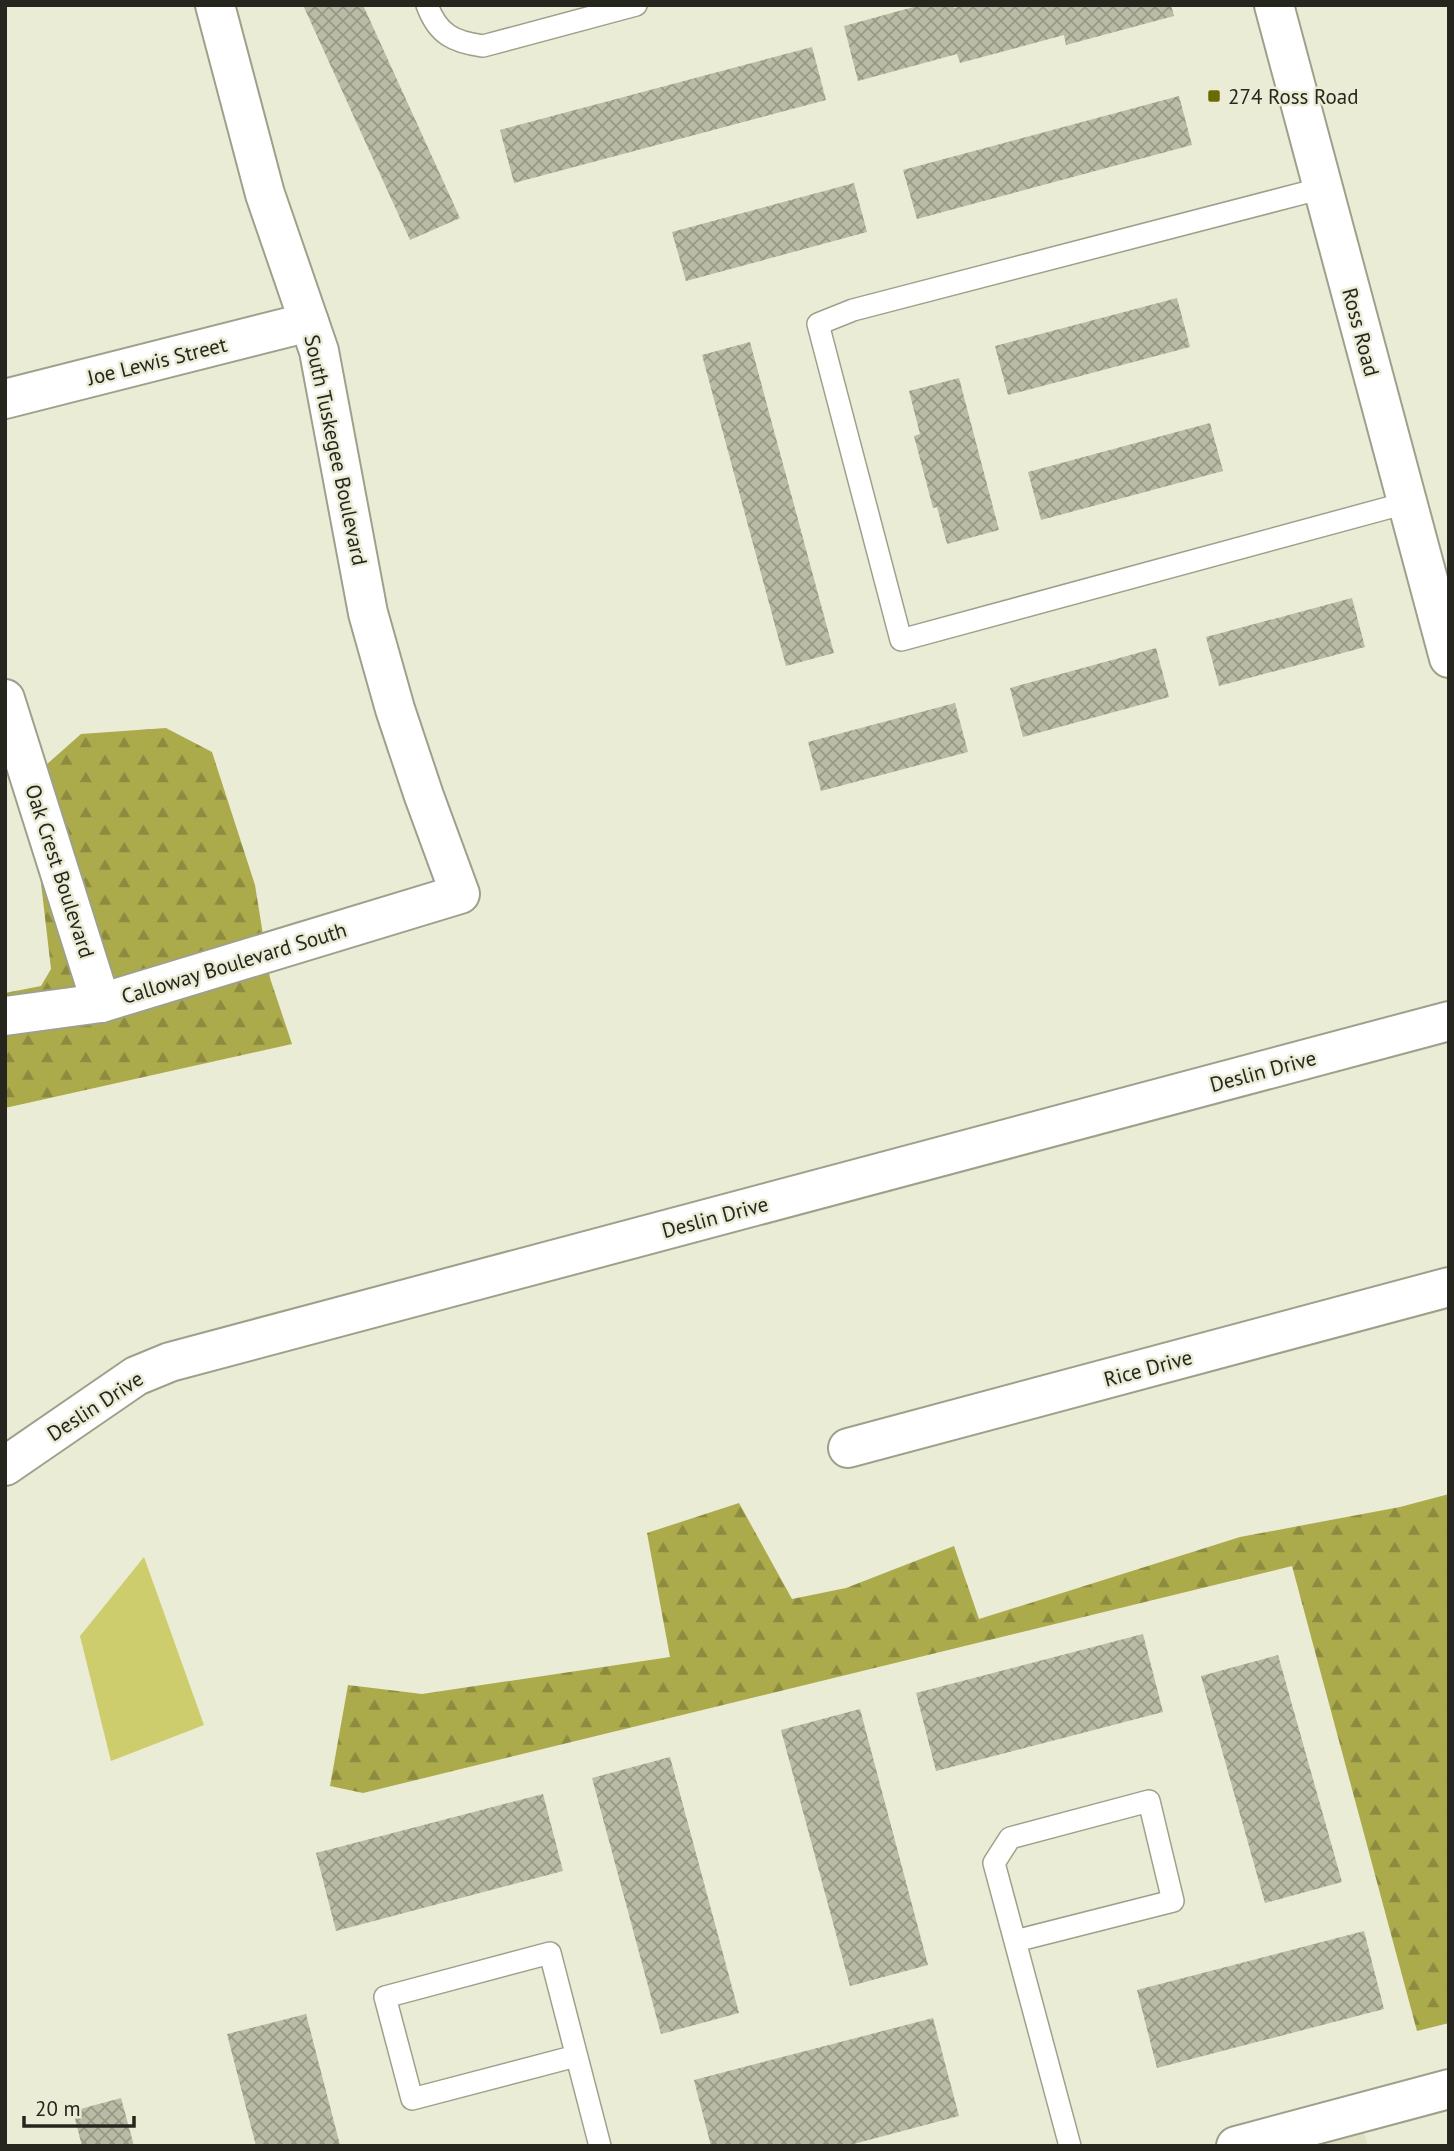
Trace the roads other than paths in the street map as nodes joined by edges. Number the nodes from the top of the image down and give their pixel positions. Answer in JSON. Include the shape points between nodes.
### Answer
{"nodes":[{"id":1,"x":215,"y":5,"type":"edge"},
{"id":2,"x":427,"y":5,"type":"edge"},
{"id":3,"x":636,"y":5,"type":"edge"},
{"id":4,"x":1274,"y":5,"type":"edge"},
{"id":5,"x":1323,"y":188,"type":"junction"},
{"id":6,"x":309,"y":322,"type":"junction"},
{"id":7,"x":5,"y":399,"type":"edge"},
{"id":8,"x":1406,"y":503,"type":"junction"},
{"id":9,"x":1449,"y":658,"type":"edge"},
{"id":10,"x":5,"y":699,"type":"edge"},
{"id":11,"x":460,"y":894,"type":"joint"},
{"id":12,"x":101,"y":1003,"type":"junction"},
{"id":13,"x":5,"y":1016,"type":"edge"},
{"id":14,"x":1449,"y":1021,"type":"edge"},
{"id":15,"x":1449,"y":1287,"type":"edge"},
{"id":16,"x":848,"y":1448,"type":"dead end"},
{"id":17,"x":5,"y":1466,"type":"edge"},
{"id":18,"x":1015,"y":1941,"type":"junction"},
{"id":19,"x":576,"y":2056,"type":"junction"},
{"id":20,"x":1449,"y":2090,"type":"edge"},
{"id":21,"x":1310,"y":2136,"type":"edge"},
{"id":22,"x":600,"y":2146,"type":"edge"},
{"id":23,"x":1070,"y":2146,"type":"edge"},
{"id":24,"x":1236,"y":2146,"type":"edge"}],
"edges":[{"from":1,"to":6,"type":"street","name":"South Tuskegee Boulevard","via":[[265,194]]},
{"from":2,"to":3,"type":"lane","via":[[445,33],[461,43],[483,46]]},
{"from":4,"to":5,"type":"street","name":"Ross Road"},
{"from":5,"to":8,"type":"street","name":"Ross Road"},
{"from":5,"to":8,"type":"lane","via":[[865,306],[818,324],[901,640]]},
{"from":6,"to":7,"type":"street","name":"Joe Lewis Street"},
{"from":6,"to":11,"type":"street","name":"South Tuskegee Boulevard","via":[[330,402],[368,614],[395,709]]},
{"from":8,"to":9,"type":"street","name":"Ross Road"},
{"from":10,"to":12,"type":"street","name":"Oak Crest Boulevard"},
{"from":11,"to":12,"type":"street","name":"Calloway Boulevard South"},
{"from":12,"to":13,"type":"street","name":"Calloway Boulevard South"},
{"from":14,"to":17,"type":"street","name":"Deslin Drive","via":[[170,1362],[136,1376]]},
{"from":15,"to":16,"type":"street","name":"Rice Drive"},
{"from":18,"to":18,"type":"lane","via":[[994,1863],[1010,1838],[1149,1801],[1173,1901]]},
{"from":18,"to":23,"type":"lane"},
{"from":19,"to":19,"type":"lane","via":[[550,1953],[385,1997],[412,2099]]},
{"from":19,"to":22,"type":"lane"},
{"from":20,"to":21,"type":"street"},
{"from":21,"to":24,"type":"street"}]}
